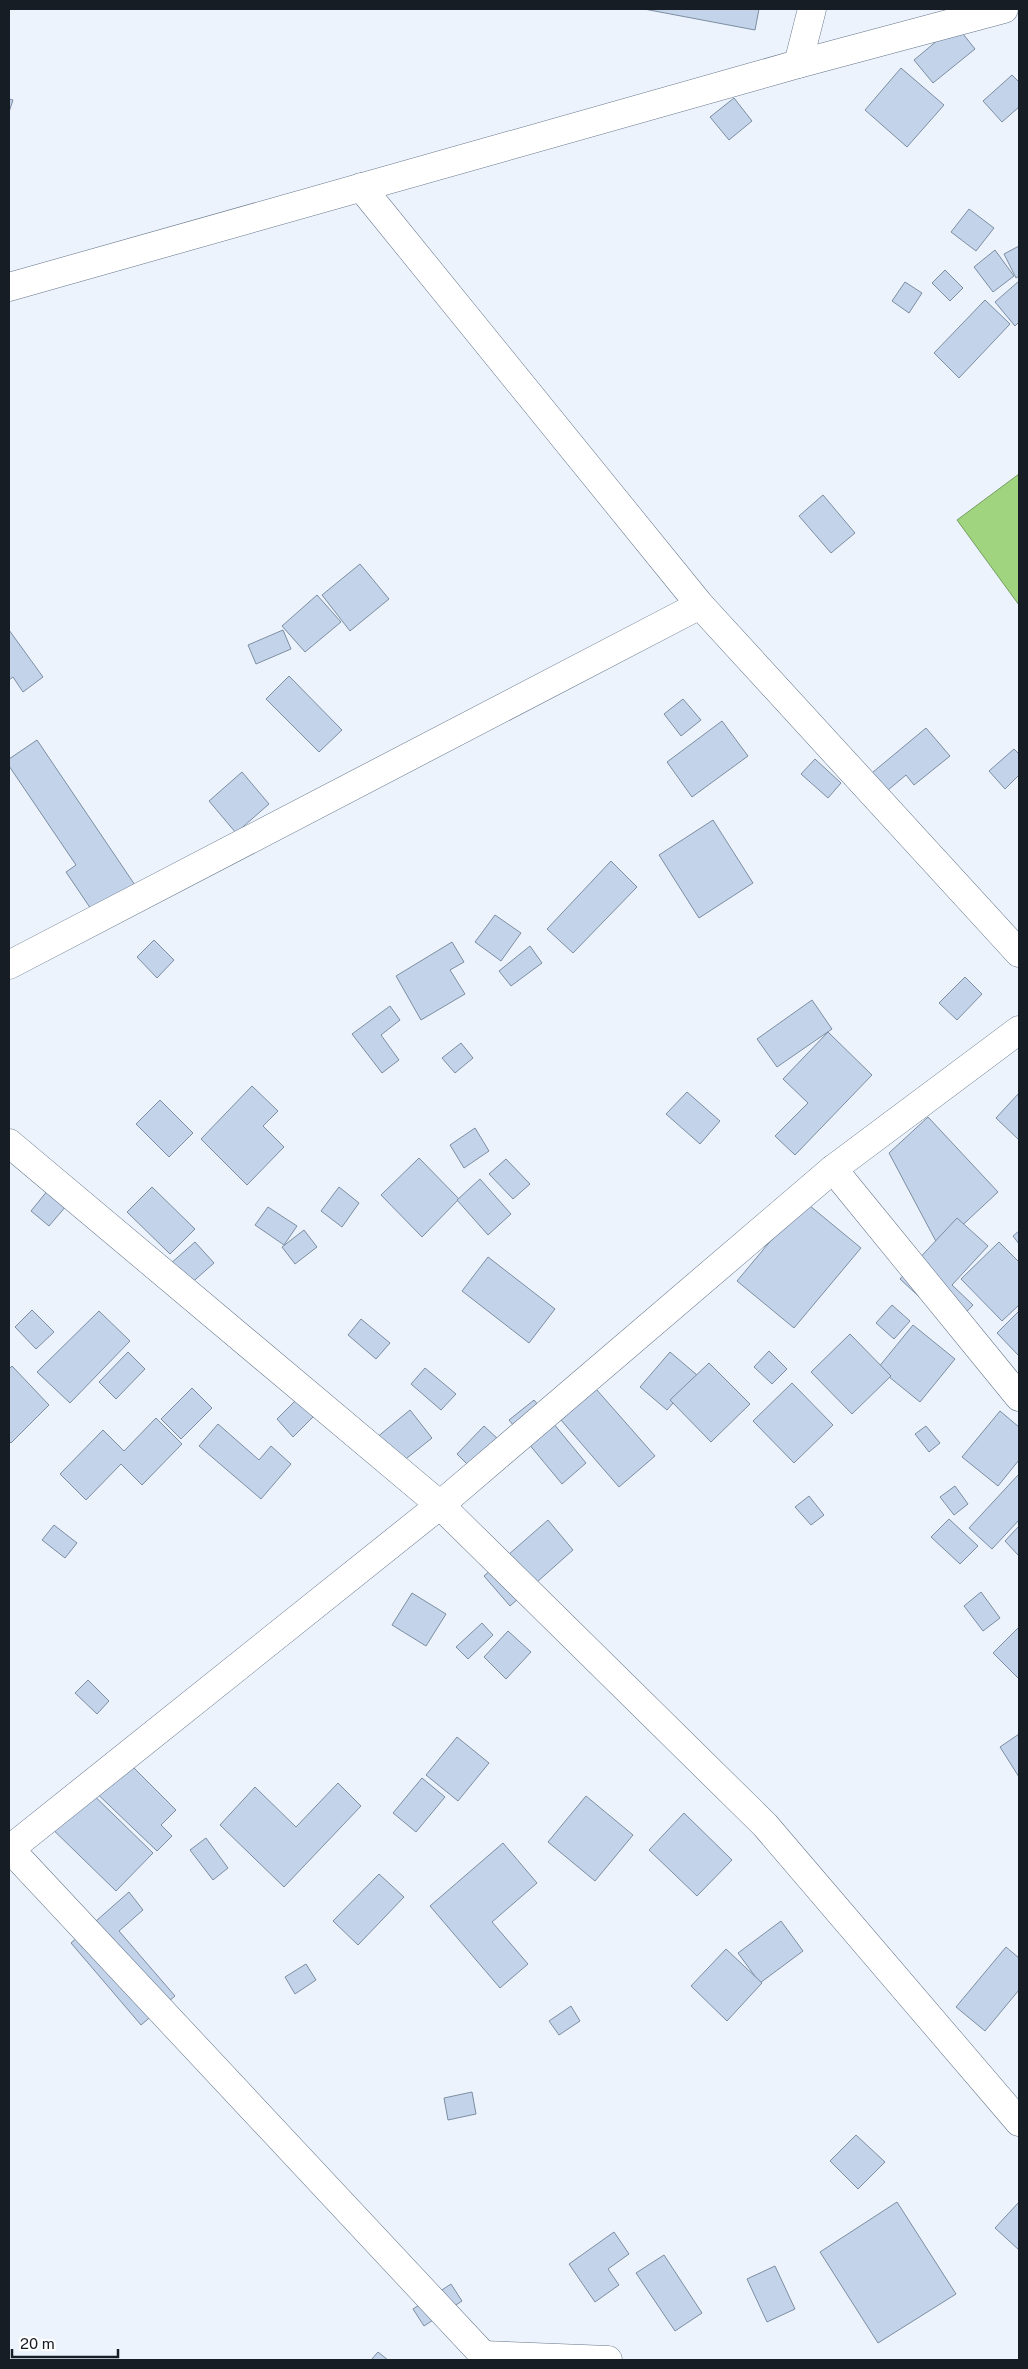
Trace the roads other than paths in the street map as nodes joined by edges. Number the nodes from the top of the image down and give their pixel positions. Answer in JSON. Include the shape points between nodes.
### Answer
{"nodes":[{"id":1,"x":812,"y":9,"type":"edge"},
{"id":2,"x":1004,"y":9,"type":"edge"},
{"id":3,"x":798,"y":64,"type":"junction"},
{"id":4,"x":361,"y":187,"type":"junction"},
{"id":5,"x":9,"y":287,"type":"edge"},
{"id":6,"x":700,"y":605,"type":"junction"},
{"id":7,"x":1019,"y":953,"type":"edge"},
{"id":8,"x":9,"y":966,"type":"edge"},
{"id":9,"x":1019,"y":1030,"type":"edge"},
{"id":10,"x":9,"y":1143,"type":"edge"},
{"id":11,"x":833,"y":1169,"type":"junction"},
{"id":12,"x":1019,"y":1397,"type":"edge"},
{"id":13,"x":440,"y":1505,"type":"junction"},
{"id":14,"x":10,"y":1848,"type":"edge"},
{"id":15,"x":1019,"y":2122,"type":"edge"},
{"id":16,"x":485,"y":2357,"type":"edge"},
{"id":17,"x":608,"y":2360,"type":"edge"}],
"edges":[{"from":1,"to":3,"type":"street"},
{"from":2,"to":3,"type":"street"},
{"from":3,"to":4,"type":"street"},
{"from":4,"to":5,"type":"street"},
{"from":4,"to":6,"type":"street"},
{"from":6,"to":7,"type":"street"},
{"from":6,"to":8,"type":"street"},
{"from":9,"to":11,"type":"street"},
{"from":10,"to":13,"type":"street"},
{"from":11,"to":12,"type":"street"},
{"from":11,"to":13,"type":"street"},
{"from":13,"to":14,"type":"street"},
{"from":13,"to":15,"type":"street","via":[[765,1825]]},
{"from":14,"to":16,"type":"street"},
{"from":16,"to":17,"type":"street"}]}
